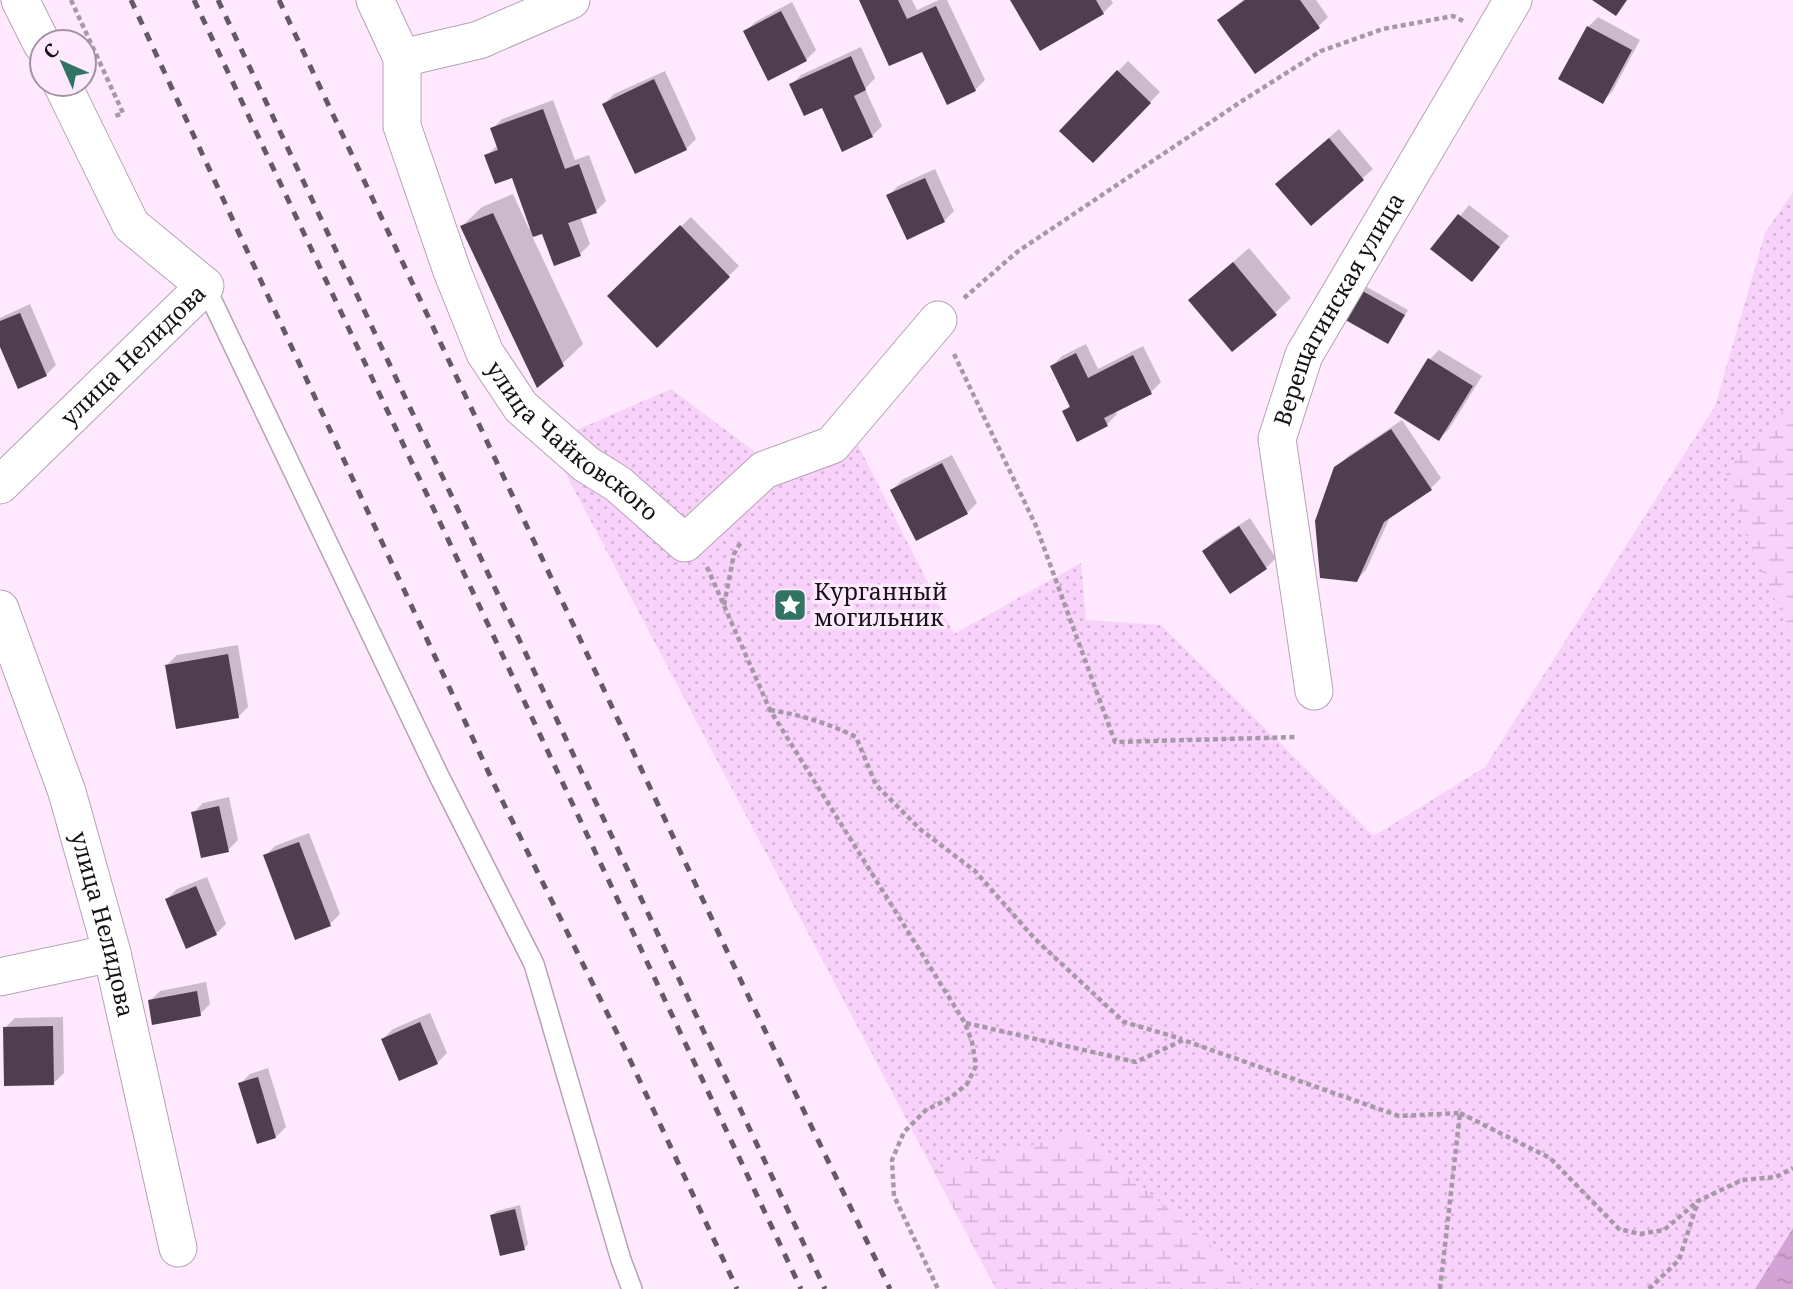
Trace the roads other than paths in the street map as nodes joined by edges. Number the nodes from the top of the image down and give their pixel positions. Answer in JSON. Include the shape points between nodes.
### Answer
{"nodes":[{"id":1,"x":20,"y":0,"type":"edge"},
{"id":2,"x":375,"y":0,"type":"edge"},
{"id":3,"x":571,"y":0,"type":"edge"},
{"id":4,"x":1513,"y":0,"type":"edge"},
{"id":5,"x":34,"y":28,"type":"edge"},
{"id":6,"x":402,"y":58,"type":"junction"},
{"id":7,"x":69,"y":98,"type":"edge"},
{"id":8,"x":205,"y":286,"type":"junction"},
{"id":9,"x":938,"y":320,"type":"road end"},
{"id":10,"x":0,"y":485,"type":"edge"},
{"id":11,"x":0,"y":609,"type":"edge"},
{"id":12,"x":1314,"y":691,"type":"dead end"},
{"id":13,"x":112,"y":953,"type":"junction"},
{"id":14,"x":0,"y":977,"type":"edge"},
{"id":15,"x":178,"y":1248,"type":"dead end"},
{"id":16,"x":632,"y":1289,"type":"edge"}],
"edges":[{"from":1,"to":5,"type":"street"},
{"from":2,"to":6,"type":"street","name":"улица Чайковского"},
{"from":3,"to":6,"type":"street","via":[[479,40]]},
{"from":4,"to":12,"type":"street","name":"Верещагинская улица","via":[[1304,355],[1277,439]]},
{"from":6,"to":9,"type":"street","name":"улица Чайковского","via":[[402,126],[485,353],[521,407],[685,543],[764,470],[832,445]]},
{"from":7,"to":8,"type":"street","name":"улица Нелидова","via":[[131,225]]},
{"from":8,"to":10,"type":"street","name":"улица Нелидова"},
{"from":8,"to":16,"type":"lane","via":[[534,964]]},
{"from":11,"to":13,"type":"street","name":"улица Нелидова","via":[[67,792]]},
{"from":13,"to":14,"type":"street"},
{"from":13,"to":15,"type":"street","name":"улица Нелидова"}]}
